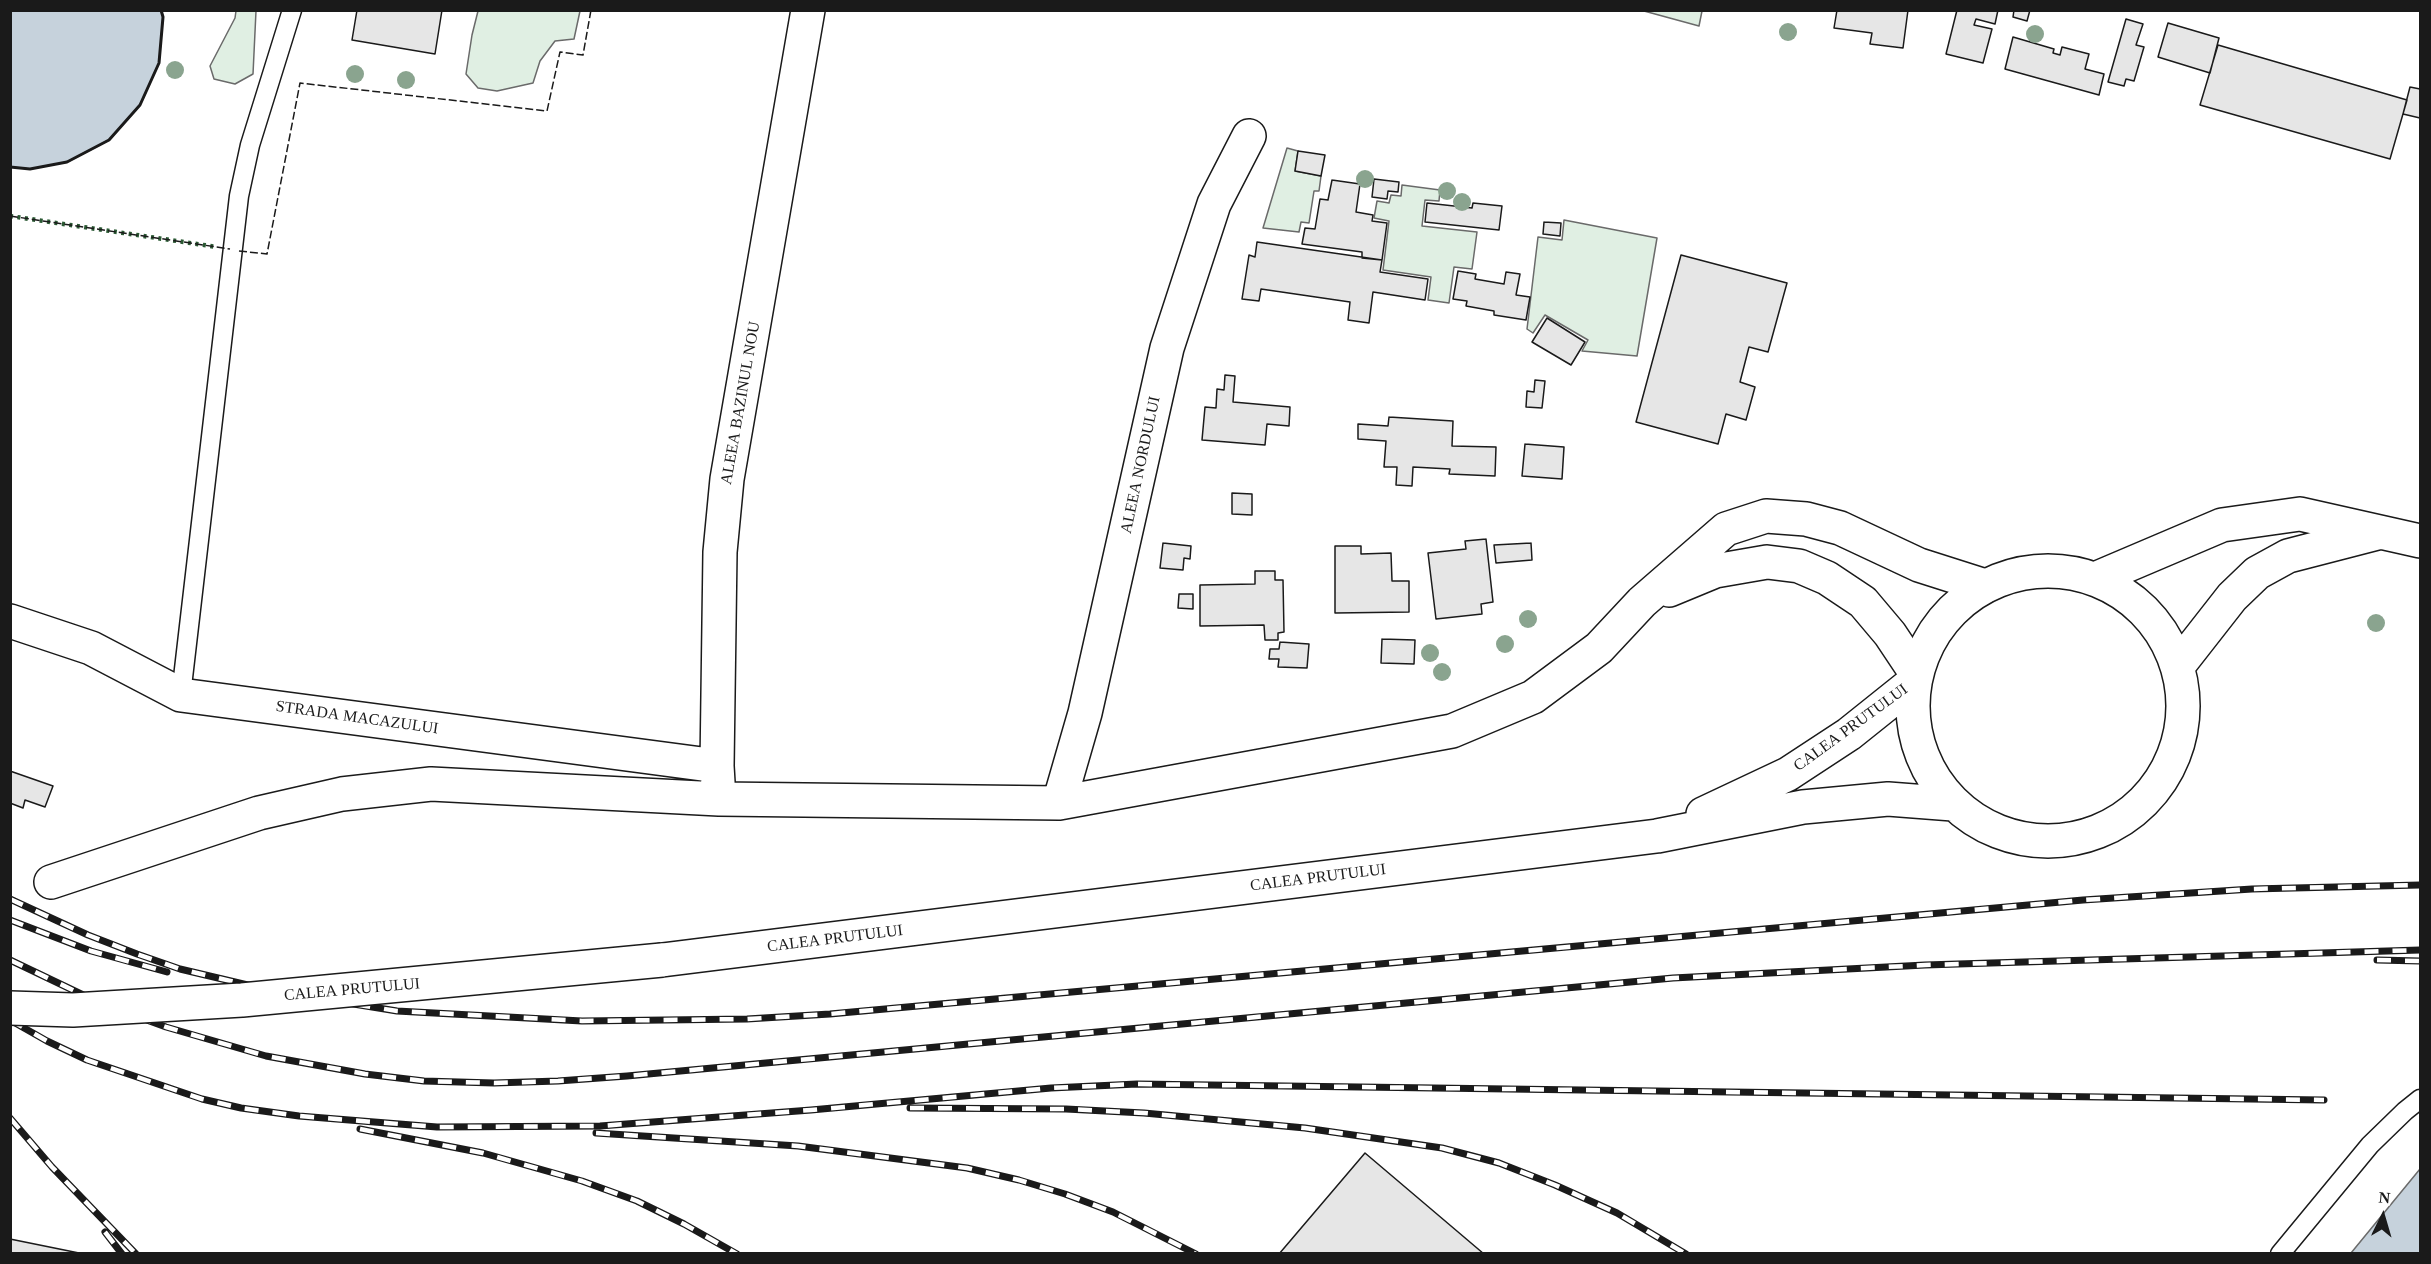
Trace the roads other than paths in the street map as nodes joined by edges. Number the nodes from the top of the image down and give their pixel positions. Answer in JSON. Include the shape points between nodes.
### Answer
{"nodes":[{"id":1,"x":292,"y":10,"type":"edge"},
{"id":2,"x":808,"y":10,"type":"edge"},
{"id":3,"x":1249,"y":136,"type":"dead end"},
{"id":4,"x":2382,"y":532,"type":"junction"},
{"id":5,"x":2421,"y":541,"type":"edge"},
{"id":6,"x":2095,"y":579,"type":"junction"},
{"id":7,"x":1985,"y":586,"type":"junction"},
{"id":8,"x":1642,"y":602,"type":"junction"},
{"id":9,"x":10,"y":621,"type":"edge"},
{"id":10,"x":2178,"y":666,"type":"junction"},
{"id":11,"x":1915,"y":677,"type":"junction"},
{"id":12,"x":181,"y":694,"type":"junction"},
{"id":13,"x":717,"y":766,"type":"junction"},
{"id":14,"x":719,"y":799,"type":"junction"},
{"id":15,"x":1059,"y":803,"type":"junction"},
{"id":16,"x":1953,"y":804,"type":"junction"},
{"id":17,"x":1657,"y":836,"type":"junction"},
{"id":18,"x":51,"y":882,"type":"dead end"},
{"id":19,"x":10,"y":1008,"type":"edge"},
{"id":20,"x":2421,"y":1099,"type":"edge"},
{"id":21,"x":2280,"y":1254,"type":"edge"}],
"edges":[{"from":1,"to":12,"type":"lane","via":[[250,145],[239,196]]},
{"from":2,"to":13,"type":"main road","name":"ALEEA BAZINUL NOU","via":[[727,479],[720,552]]},
{"from":3,"to":15,"type":"main road","name":"ALEEA NORDULUI","via":[[1214,204],[1167,348],[1084,713]]},
{"from":4,"to":5,"type":"main road"},
{"from":4,"to":6,"type":"main road","via":[[2300,514],[2222,525]]},
{"from":4,"to":10,"type":"main road","via":[[2288,556],[2257,573],[2232,597]]},
{"from":6,"to":7,"type":"main road","via":[[2067,572],[2039,572],[2011,576]]},
{"from":6,"to":10,"type":"main road","via":[[2138,604],[2155,622]]},
{"from":7,"to":8,"type":"main road","via":[[1919,565],[1840,528],[1806,519],[1766,516],[1726,529]]},
{"from":7,"to":11,"type":"main road","via":[[1941,622],[1926,646]]},
{"from":8,"to":11,"type":"main road","via":[[1715,571],[1767,561],[1799,566],[1827,578],[1863,602],[1890,634]]},
{"from":8,"to":15,"type":"main road","via":[[1599,648],[1533,697],[1452,730]]},
{"from":9,"to":12,"type":"main road","name":"STRADA MACAZULUI","via":[[91,648]]},
{"from":10,"to":16,"type":"main road","via":[[2184,715],[2170,765],[2156,789],[2136,810],[2112,826],[2067,840],[2030,840],[2002,834]]},
{"from":11,"to":16,"type":"main road","via":[[1912,715],[1918,748],[1933,778]]},
{"from":11,"to":17,"type":"main road","name":"CALEA PRUTULUI","via":[[1849,734],[1788,774]]},
{"from":12,"to":13,"type":"main road","name":"STRADA MACAZULUI"},
{"from":13,"to":14,"type":"main road","name":"ALEEA BAZINUL NOU"},
{"from":14,"to":15,"type":"main road"},
{"from":14,"to":18,"type":"main road","via":[[430,784],[342,794],[259,813]]},
{"from":16,"to":17,"type":"main road","name":"CALEA PRUTULUI","via":[[1888,799],[1803,807]]},
{"from":17,"to":19,"type":"main road","name":"CALEA PRUTULUI","bridge":true,"via":[[662,960],[242,1000],[73,1010]]},
{"from":20,"to":21,"type":"lane","via":[[2370,1146]]}]}
